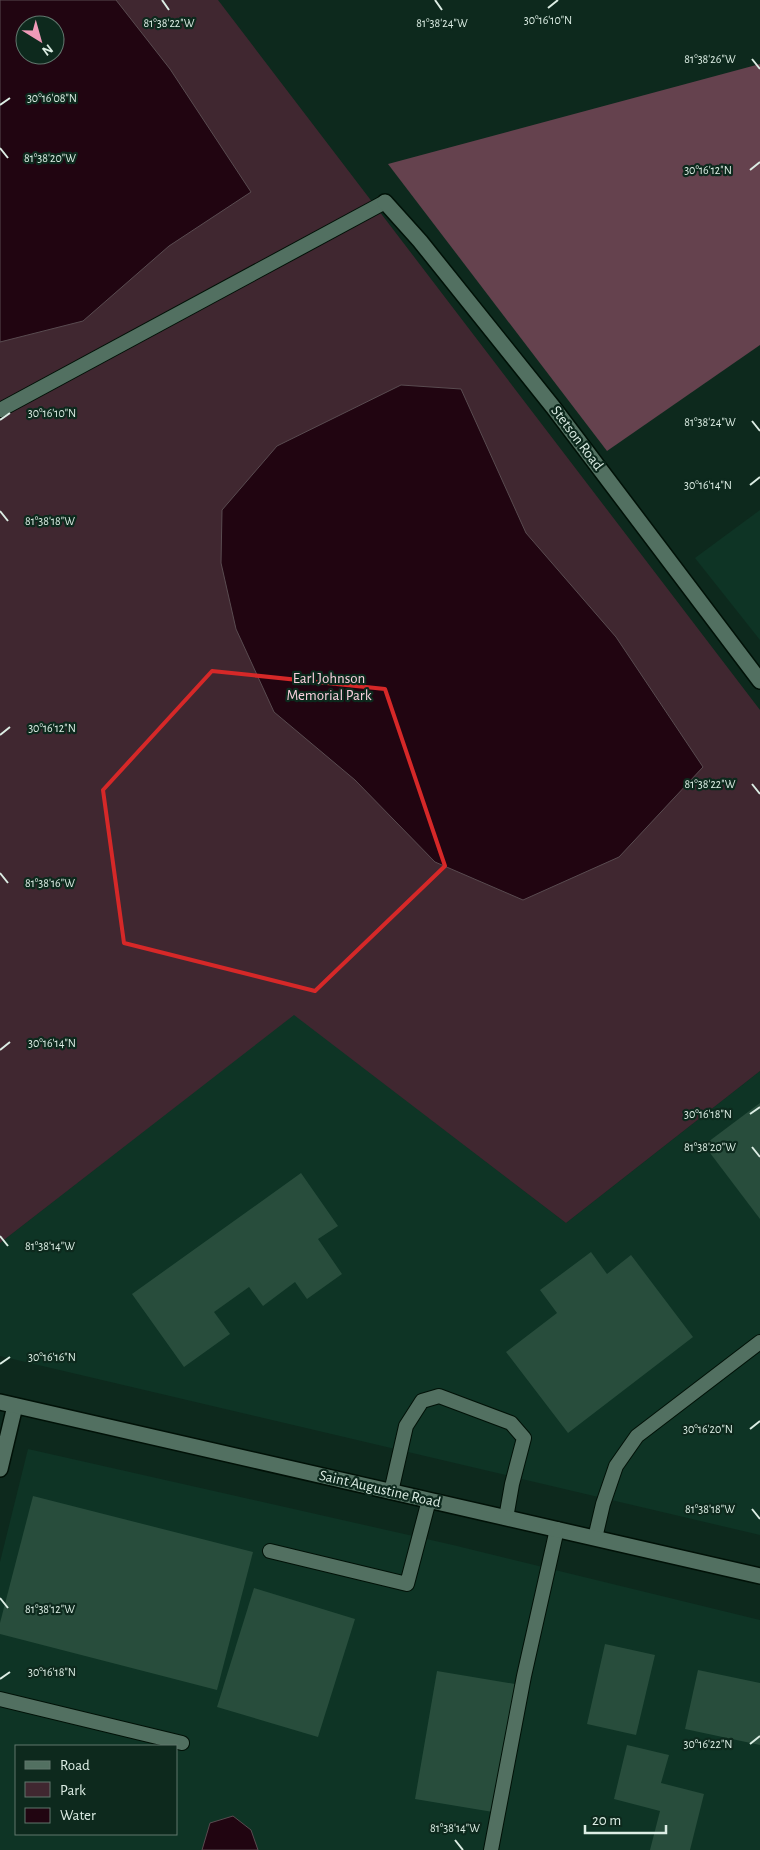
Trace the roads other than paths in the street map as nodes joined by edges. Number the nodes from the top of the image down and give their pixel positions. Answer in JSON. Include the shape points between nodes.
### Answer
{"nodes":[{"id":1,"x":385,"y":202,"type":"joint"},
{"id":2,"x":0,"y":410,"type":"edge"},
{"id":3,"x":760,"y":681,"type":"edge"},
{"id":4,"x":760,"y":1342,"type":"edge"},
{"id":5,"x":0,"y":1402,"type":"edge"},
{"id":6,"x":15,"y":1406,"type":"junction"},
{"id":7,"x":0,"y":1469,"type":"edge"},
{"id":8,"x":391,"y":1492,"type":"junction"},
{"id":9,"x":428,"y":1500,"type":"junction"},
{"id":10,"x":506,"y":1518,"type":"junction"},
{"id":11,"x":557,"y":1529,"type":"junction"},
{"id":12,"x":595,"y":1538,"type":"junction"},
{"id":13,"x":270,"y":1551,"type":"dead end"},
{"id":14,"x":760,"y":1576,"type":"edge"},
{"id":15,"x":0,"y":1699,"type":"edge"},
{"id":16,"x":182,"y":1743,"type":"dead end"},
{"id":17,"x":491,"y":1850,"type":"edge"}],
"edges":[{"from":1,"to":2,"type":"lane"},
{"from":1,"to":3,"type":"main road","name":"Stetson Road","via":[[553,407]]},
{"from":4,"to":12,"type":"lane","via":[[637,1436],[616,1466]]},
{"from":5,"to":6,"type":"main road","name":"Saint Augustine Road"},
{"from":6,"to":7,"type":"main road"},
{"from":6,"to":8,"type":"main road","name":"Saint Augustine Road"},
{"from":8,"to":9,"type":"main road","name":"Saint Augustine Road"},
{"from":8,"to":10,"type":"lane","via":[[406,1426],[422,1401],[439,1396],[511,1423],[524,1438]]},
{"from":9,"to":10,"type":"main road","name":"Saint Augustine Road"},
{"from":9,"to":13,"type":"lane","via":[[407,1584]]},
{"from":10,"to":11,"type":"main road","name":"Saint Augustine Road"},
{"from":11,"to":12,"type":"main road","name":"Saint Augustine Road"},
{"from":11,"to":17,"type":"lane","via":[[524,1676]]},
{"from":12,"to":14,"type":"main road","name":"Saint Augustine Road"},
{"from":15,"to":16,"type":"lane"}]}
